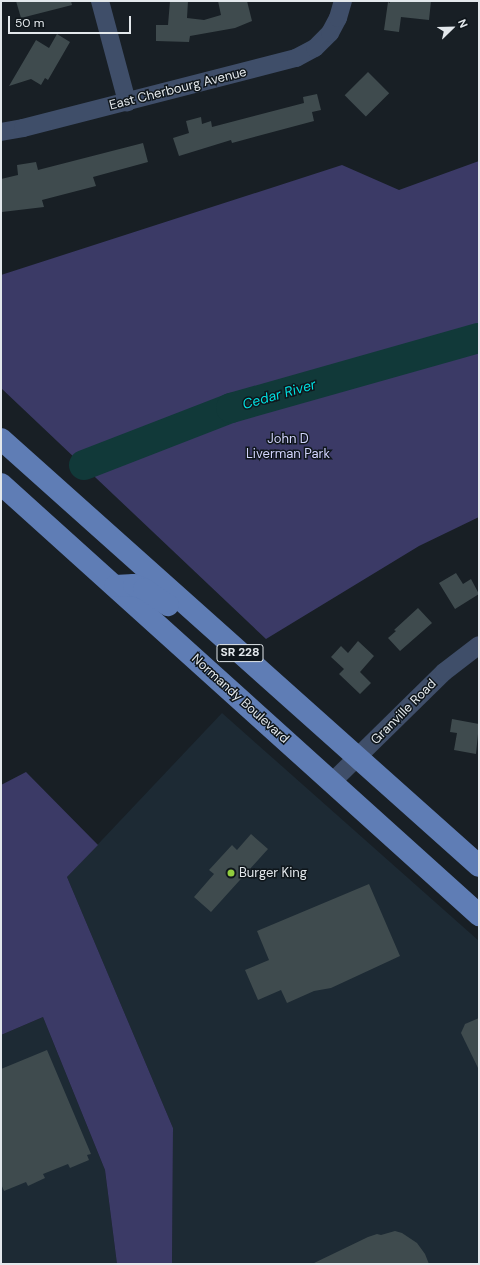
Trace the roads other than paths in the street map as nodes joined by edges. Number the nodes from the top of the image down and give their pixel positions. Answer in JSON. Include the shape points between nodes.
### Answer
{"nodes":[{"id":1,"x":100,"y":1,"type":"edge"},
{"id":2,"x":343,"y":1,"type":"edge"},
{"id":3,"x":127,"y":102,"type":"junction"},
{"id":4,"x":1,"y":132,"type":"edge"},
{"id":5,"x":1,"y":439,"type":"edge"},
{"id":6,"x":1,"y":484,"type":"edge"},
{"id":7,"x":115,"y":586,"type":"junction"},
{"id":8,"x":479,"y":645,"type":"edge"},
{"id":9,"x":243,"y":656,"type":"junction"},
{"id":10,"x":357,"y":758,"type":"junction"},
{"id":11,"x":332,"y":782,"type":"junction"},
{"id":12,"x":479,"y":866,"type":"edge"},
{"id":13,"x":479,"y":915,"type":"edge"}],
"edges":[{"from":1,"to":3,"type":"street"},
{"from":2,"to":3,"type":"street","name":"East Cherbourg Avenue","via":[[330,33],[315,48],[296,58]]},
{"from":3,"to":4,"type":"street","name":"East Cherbourg Avenue"},
{"from":5,"to":9,"type":"main road","number":"SR 228"},
{"from":6,"to":7,"type":"main road","name":"Normandy Boulevard","number":"SR 228"},
{"from":7,"to":9,"type":"main road","via":[[134,585],[144,588],[226,655]]},
{"from":7,"to":11,"type":"main road","name":"Normandy Boulevard","number":"SR 228"},
{"from":8,"to":10,"type":"street","name":"Granville Road","via":[[444,672]]},
{"from":9,"to":10,"type":"main road","number":"SR 228"},
{"from":10,"to":11,"type":"street","name":"Granville Road"},
{"from":10,"to":12,"type":"main road","number":"SR 228"},
{"from":11,"to":13,"type":"main road","name":"Normandy Boulevard","number":"SR 228"}]}
